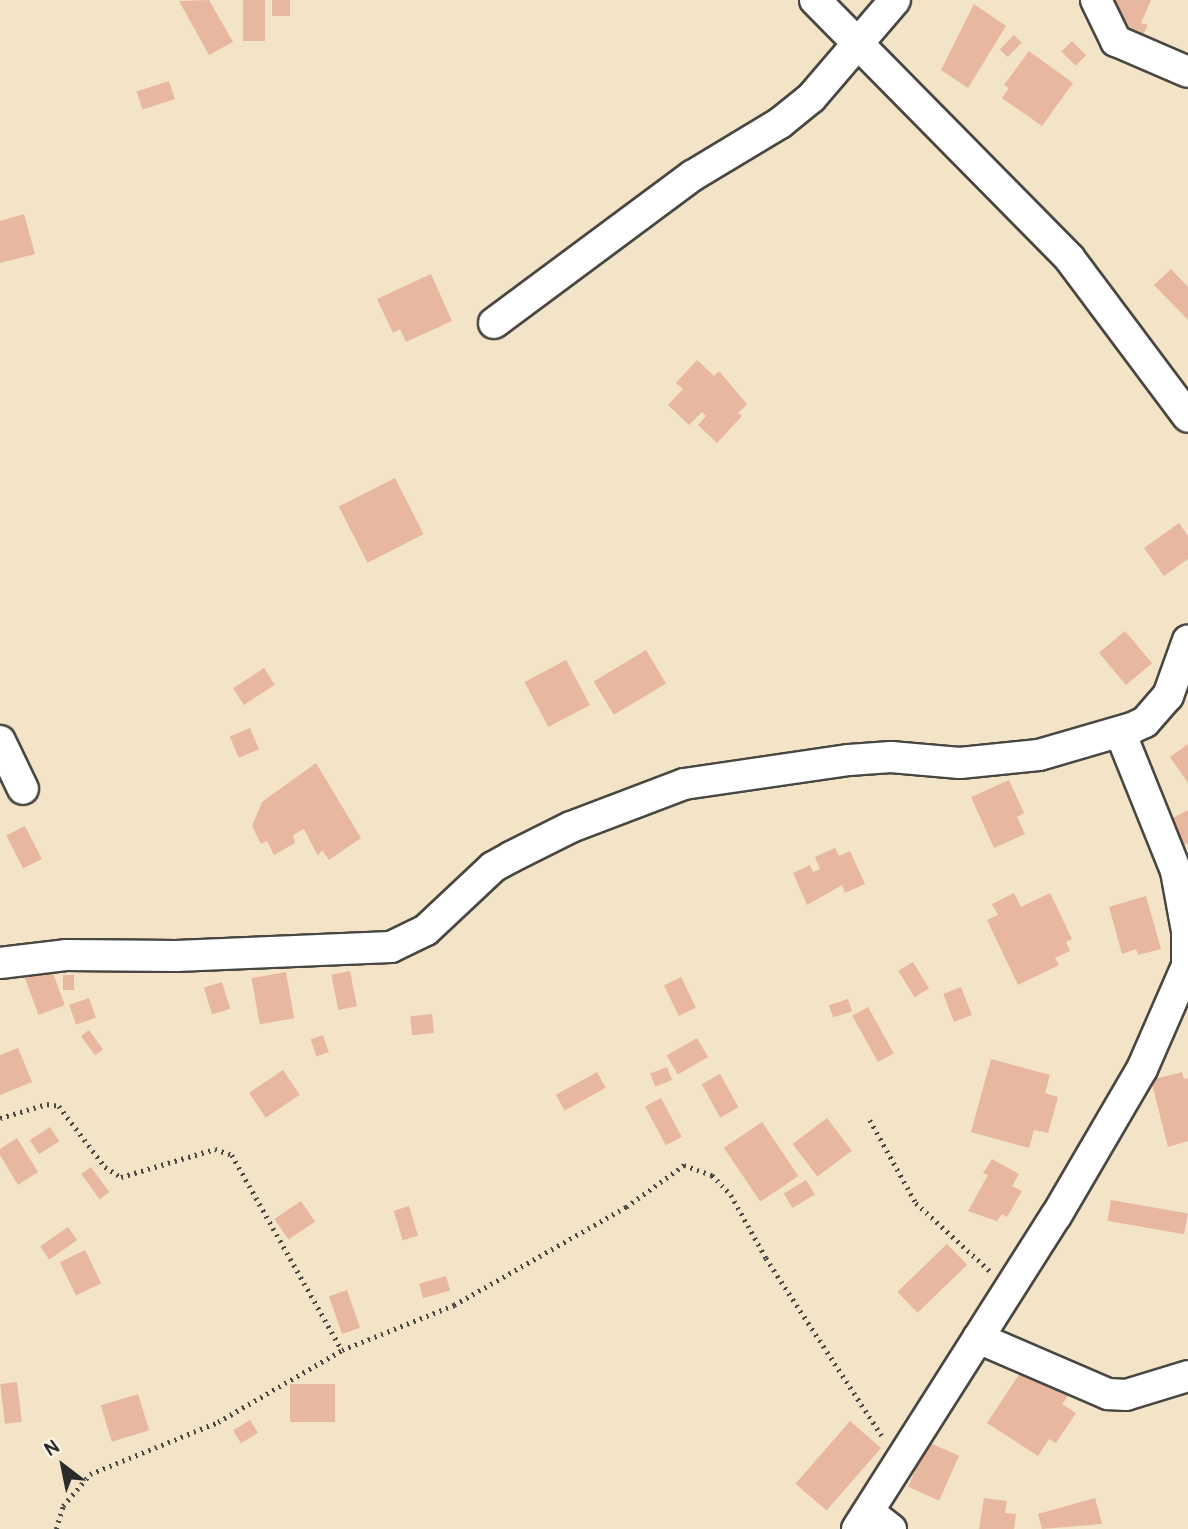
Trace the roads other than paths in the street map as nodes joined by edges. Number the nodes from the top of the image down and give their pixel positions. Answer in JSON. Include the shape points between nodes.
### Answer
{"nodes":[{"id":1,"x":815,"y":0,"type":"edge"},
{"id":2,"x":895,"y":0,"type":"edge"},
{"id":3,"x":1096,"y":0,"type":"edge"},
{"id":4,"x":859,"y":40,"type":"junction"},
{"id":5,"x":1188,"y":72,"type":"edge"},
{"id":6,"x":494,"y":323,"type":"dead end"},
{"id":7,"x":1188,"y":417,"type":"edge"},
{"id":8,"x":1188,"y":640,"type":"edge"},
{"id":9,"x":1120,"y":732,"type":"junction"},
{"id":10,"x":0,"y":741,"type":"edge"},
{"id":11,"x":23,"y":789,"type":"dead end"},
{"id":12,"x":0,"y":963,"type":"edge"},
{"id":13,"x":1187,"y":967,"type":"edge"},
{"id":14,"x":978,"y":1338,"type":"junction"},
{"id":15,"x":1188,"y":1376,"type":"edge"},
{"id":16,"x":872,"y":1523,"type":"edge"}],
"edges":[{"from":1,"to":4,"type":"street"},
{"from":2,"to":4,"type":"street"},
{"from":3,"to":5,"type":"street","via":[[1115,41]]},
{"from":4,"to":6,"type":"street","via":[[811,98],[780,123],[692,176]]},
{"from":4,"to":7,"type":"street","via":[[1070,259]]},
{"from":8,"to":9,"type":"street","via":[[1168,696],[1155,713]]},
{"from":9,"to":12,"type":"street","via":[[1040,755],[960,763],[870,759],[684,784],[571,827],[511,857],[487,872],[426,930],[391,947],[176,956],[66,955]]},
{"from":9,"to":13,"type":"street","via":[[1176,871],[1187,931]]},
{"from":10,"to":11,"type":"street"},
{"from":13,"to":14,"type":"street","via":[[1142,1069]]},
{"from":14,"to":15,"type":"street","via":[[1108,1394],[1126,1395]]},
{"from":14,"to":16,"type":"street","via":[[899,1468]]}]}
